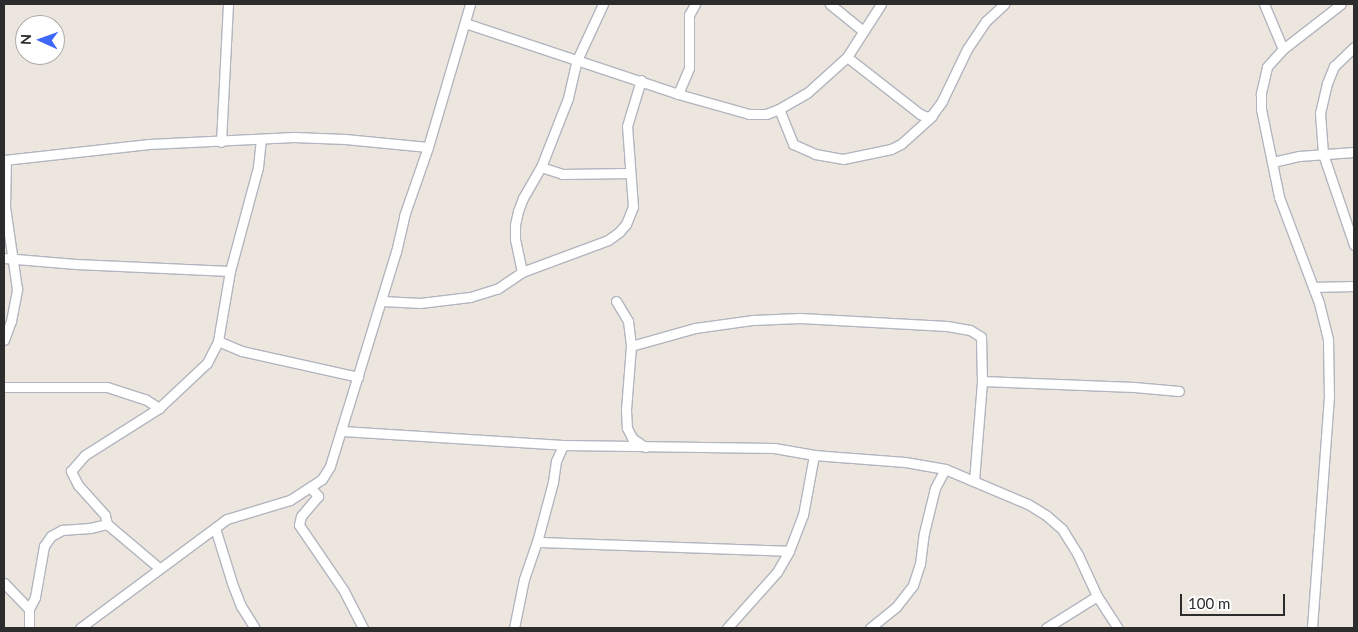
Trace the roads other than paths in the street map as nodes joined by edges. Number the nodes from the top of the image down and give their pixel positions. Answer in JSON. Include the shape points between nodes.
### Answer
{"nodes":[{"id":1,"x":228,"y":4,"type":"edge"},
{"id":2,"x":470,"y":4,"type":"edge"},
{"id":3,"x":603,"y":4,"type":"edge"},
{"id":4,"x":695,"y":4,"type":"edge"},
{"id":5,"x":830,"y":4,"type":"edge"},
{"id":6,"x":881,"y":4,"type":"edge"},
{"id":7,"x":1004,"y":4,"type":"edge"},
{"id":8,"x":1264,"y":4,"type":"edge"},
{"id":9,"x":1341,"y":4,"type":"edge"},
{"id":10,"x":465,"y":23,"type":"junction"},
{"id":11,"x":863,"y":32,"type":"junction"},
{"id":12,"x":1354,"y":48,"type":"edge"},
{"id":13,"x":1283,"y":49,"type":"junction"},
{"id":14,"x":847,"y":57,"type":"junction"},
{"id":15,"x":577,"y":60,"type":"junction"},
{"id":16,"x":640,"y":80,"type":"junction"},
{"id":17,"x":678,"y":94,"type":"junction"},
{"id":18,"x":779,"y":110,"type":"junction"},
{"id":19,"x":932,"y":116,"type":"junction"},
{"id":20,"x":261,"y":140,"type":"junction"},
{"id":21,"x":221,"y":142,"type":"junction"},
{"id":22,"x":428,"y":147,"type":"junction"},
{"id":23,"x":1354,"y":152,"type":"edge"},
{"id":24,"x":1323,"y":154,"type":"junction"},
{"id":25,"x":5,"y":160,"type":"edge"},
{"id":26,"x":1273,"y":162,"type":"junction"},
{"id":27,"x":541,"y":167,"type":"junction"},
{"id":28,"x":630,"y":173,"type":"junction"},
{"id":29,"x":1354,"y":245,"type":"edge"},
{"id":30,"x":9,"y":258,"type":"edge"},
{"id":31,"x":230,"y":271,"type":"junction"},
{"id":32,"x":522,"y":272,"type":"junction"},
{"id":33,"x":1354,"y":286,"type":"edge"},
{"id":34,"x":1313,"y":287,"type":"junction"},
{"id":35,"x":382,"y":300,"type":"junction"},
{"id":36,"x":616,"y":301,"type":"dead end"},
{"id":37,"x":4,"y":340,"type":"edge"},
{"id":38,"x":218,"y":341,"type":"junction"},
{"id":39,"x":631,"y":346,"type":"junction"},
{"id":40,"x":358,"y":377,"type":"junction"},
{"id":41,"x":982,"y":381,"type":"junction"},
{"id":42,"x":4,"y":387,"type":"edge"},
{"id":43,"x":1179,"y":391,"type":"dead end"},
{"id":44,"x":159,"y":408,"type":"junction"},
{"id":45,"x":342,"y":431,"type":"junction"},
{"id":46,"x":563,"y":445,"type":"junction"},
{"id":47,"x":646,"y":448,"type":"junction"},
{"id":48,"x":814,"y":455,"type":"junction"},
{"id":49,"x":945,"y":469,"type":"junction"},
{"id":50,"x":974,"y":481,"type":"junction"},
{"id":51,"x":311,"y":488,"type":"junction"},
{"id":52,"x":107,"y":524,"type":"junction"},
{"id":53,"x":215,"y":528,"type":"junction"},
{"id":54,"x":537,"y":542,"type":"junction"},
{"id":55,"x":789,"y":551,"type":"junction"},
{"id":56,"x":159,"y":568,"type":"junction"},
{"id":57,"x":4,"y":583,"type":"edge"},
{"id":58,"x":1097,"y":596,"type":"junction"},
{"id":59,"x":29,"y":609,"type":"junction"},
{"id":60,"x":29,"y":628,"type":"edge"},
{"id":61,"x":80,"y":628,"type":"edge"},
{"id":62,"x":255,"y":628,"type":"edge"},
{"id":63,"x":363,"y":628,"type":"edge"},
{"id":64,"x":514,"y":628,"type":"edge"},
{"id":65,"x":727,"y":628,"type":"edge"},
{"id":66,"x":870,"y":628,"type":"edge"},
{"id":67,"x":1046,"y":628,"type":"edge"},
{"id":68,"x":1118,"y":628,"type":"edge"},
{"id":69,"x":1312,"y":628,"type":"edge"}],
"edges":[{"from":1,"to":21,"type":"street"},
{"from":2,"to":10,"type":"street"},
{"from":3,"to":15,"type":"street"},
{"from":4,"to":17,"type":"street","via":[[689,16],[689,68]]},
{"from":5,"to":11,"type":"street"},
{"from":6,"to":11,"type":"street"},
{"from":7,"to":19,"type":"street","via":[[986,21],[967,48]]},
{"from":8,"to":13,"type":"street"},
{"from":9,"to":13,"type":"street"},
{"from":10,"to":15,"type":"street"},
{"from":10,"to":22,"type":"street"},
{"from":11,"to":14,"type":"street"},
{"from":12,"to":24,"type":"street","via":[[1334,66],[1326,83],[1320,113]]},
{"from":13,"to":26,"type":"street","via":[[1267,67],[1261,94],[1261,109]]},
{"from":14,"to":18,"type":"street","via":[[807,93]]},
{"from":14,"to":19,"type":"street","via":[[920,114]]},
{"from":15,"to":16,"type":"street"},
{"from":15,"to":27,"type":"street","via":[[568,98]]},
{"from":16,"to":17,"type":"street"},
{"from":16,"to":28,"type":"street","via":[[628,126]]},
{"from":17,"to":18,"type":"street","via":[[749,114]]},
{"from":18,"to":19,"type":"street","via":[[792,144],[815,154],[843,159],[901,144]]},
{"from":20,"to":21,"type":"street"},
{"from":20,"to":22,"type":"street","via":[[294,137],[345,139]]},
{"from":20,"to":31,"type":"street","via":[[256,174]]},
{"from":21,"to":25,"type":"street","via":[[149,144]]},
{"from":22,"to":35,"type":"street","via":[[404,216]]},
{"from":23,"to":24,"type":"street"},
{"from":24,"to":26,"type":"street"},
{"from":24,"to":29,"type":"street"},
{"from":25,"to":30,"type":"street"},
{"from":26,"to":34,"type":"street","via":[[1279,197]]},
{"from":27,"to":28,"type":"street","via":[[569,175]]},
{"from":27,"to":32,"type":"street","via":[[523,198],[515,225]]},
{"from":28,"to":32,"type":"street","via":[[633,207],[619,232],[608,240]]},
{"from":30,"to":31,"type":"street"},
{"from":30,"to":37,"type":"street","via":[[18,289]]},
{"from":31,"to":38,"type":"street"},
{"from":32,"to":35,"type":"street","via":[[497,288],[470,297],[420,303]]},
{"from":33,"to":34,"type":"street"},
{"from":34,"to":69,"type":"street","via":[[1328,340],[1329,396]]},
{"from":35,"to":40,"type":"street"},
{"from":36,"to":39,"type":"street","via":[[628,321]]},
{"from":38,"to":40,"type":"street","via":[[242,351]]},
{"from":38,"to":44,"type":"street","via":[[204,367]]},
{"from":39,"to":41,"type":"street","via":[[695,328],[762,320],[800,318],[947,326],[965,329],[981,337]]},
{"from":39,"to":47,"type":"street","via":[[627,428],[632,438]]},
{"from":40,"to":45,"type":"street"},
{"from":41,"to":43,"type":"street"},
{"from":41,"to":50,"type":"street"},
{"from":42,"to":44,"type":"street","via":[[107,387],[145,399]]},
{"from":44,"to":52,"type":"street","via":[[85,455],[72,471],[78,485],[105,515]]},
{"from":45,"to":46,"type":"street"},
{"from":45,"to":51,"type":"street","via":[[330,466]]},
{"from":46,"to":47,"type":"street"},
{"from":46,"to":54,"type":"street","via":[[556,461]]},
{"from":47,"to":48,"type":"street","via":[[768,448]]},
{"from":48,"to":49,"type":"street"},
{"from":48,"to":55,"type":"street","via":[[803,515]]},
{"from":49,"to":50,"type":"street"},
{"from":49,"to":66,"type":"street","via":[[935,488],[913,585],[896,607]]},
{"from":50,"to":58,"type":"street","via":[[1028,504],[1062,529]]},
{"from":51,"to":53,"type":"street","via":[[290,500],[227,519]]},
{"from":51,"to":63,"type":"street","via":[[318,496],[301,516],[299,525],[344,591]]},
{"from":52,"to":56,"type":"street"},
{"from":52,"to":59,"type":"street","via":[[68,528],[51,536],[44,546],[35,597]]},
{"from":53,"to":56,"type":"street"},
{"from":53,"to":62,"type":"street","via":[[241,606]]},
{"from":54,"to":55,"type":"street"},
{"from":54,"to":64,"type":"street","via":[[524,579]]},
{"from":55,"to":65,"type":"street","via":[[777,572]]},
{"from":56,"to":61,"type":"street"},
{"from":57,"to":59,"type":"street"},
{"from":58,"to":67,"type":"street"},
{"from":58,"to":68,"type":"street"},
{"from":59,"to":60,"type":"street"}]}
